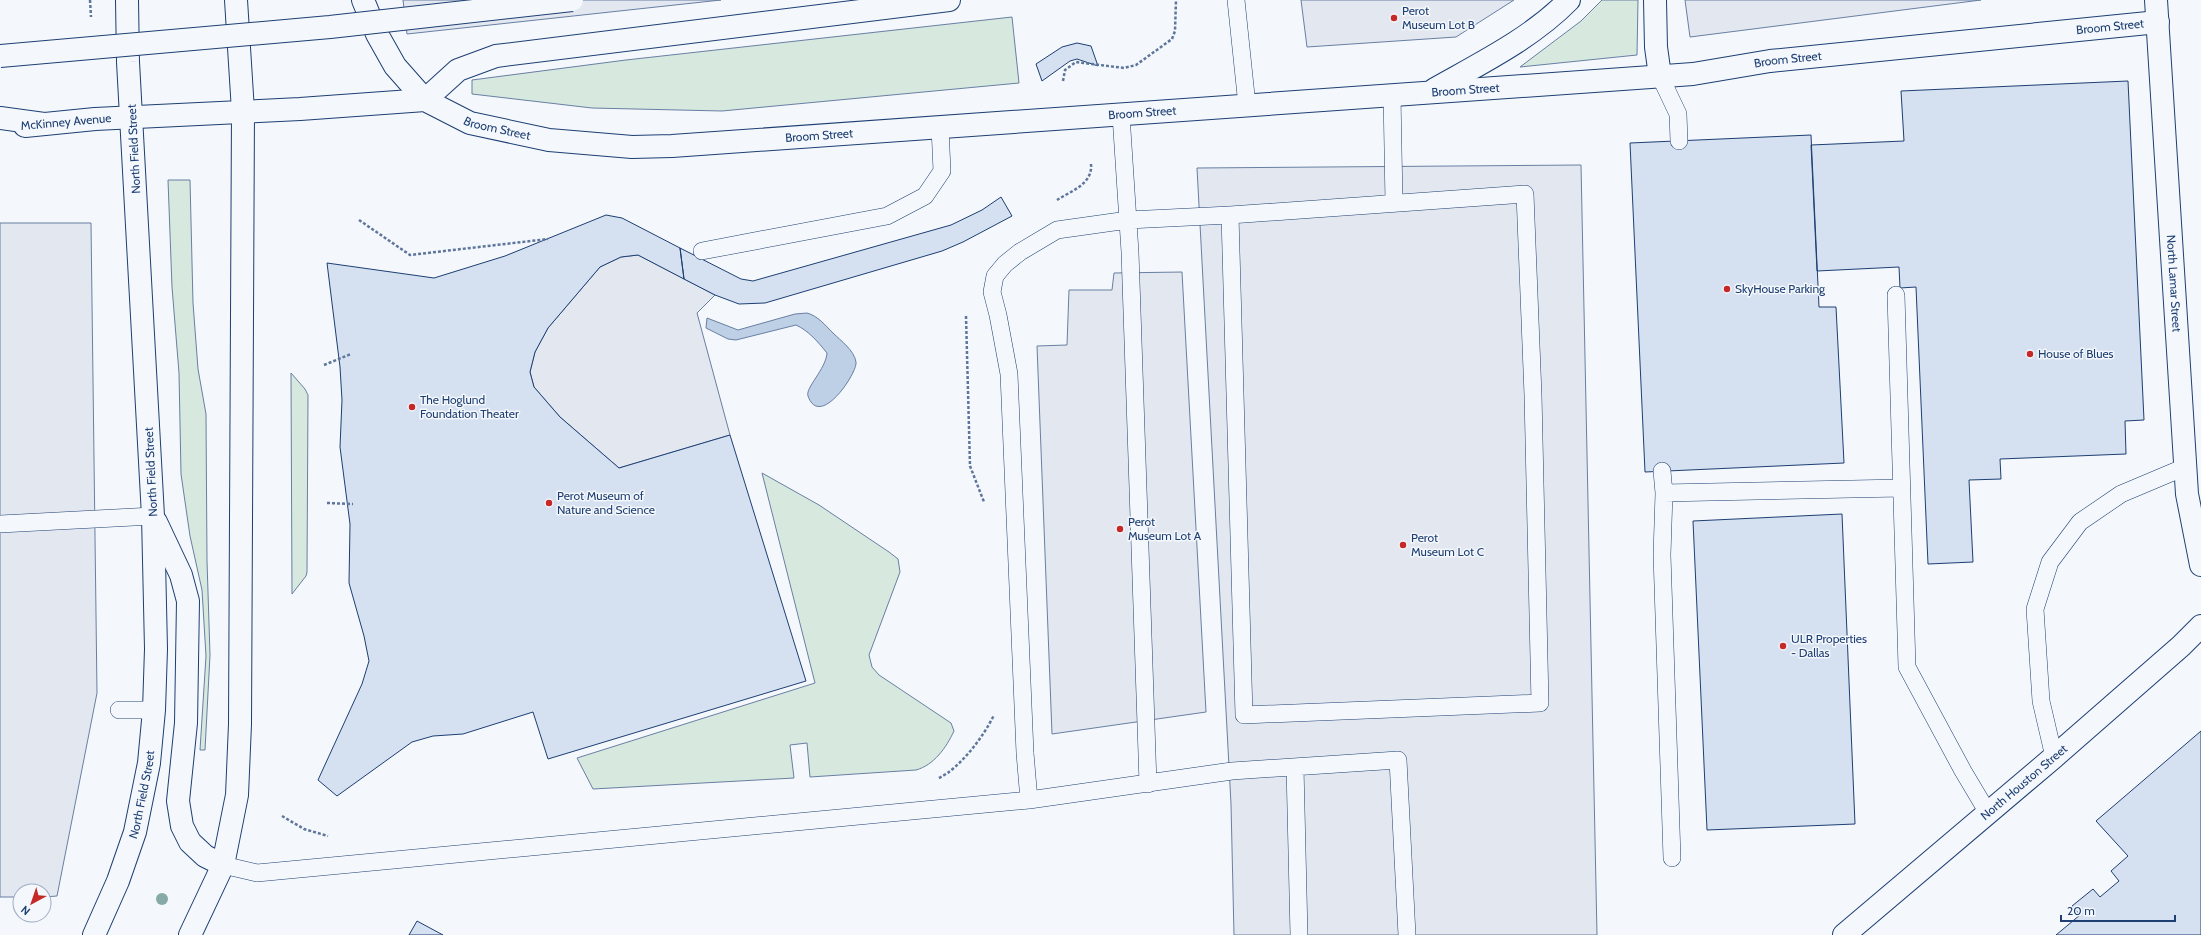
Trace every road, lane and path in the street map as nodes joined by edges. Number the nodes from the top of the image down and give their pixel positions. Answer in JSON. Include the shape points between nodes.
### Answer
{"nodes":[{"id":1,"x":127,"y":0,"type":"edge"},
{"id":2,"x":236,"y":0,"type":"edge"},
{"id":3,"x":364,"y":0,"type":"edge"},
{"id":4,"x":572,"y":0,"type":"edge"},
{"id":5,"x":949,"y":0,"type":"edge"},
{"id":6,"x":1176,"y":0,"type":"edge"},
{"id":7,"x":1236,"y":0,"type":"edge"},
{"id":8,"x":1569,"y":0,"type":"edge"},
{"id":9,"x":1655,"y":0,"type":"edge"},
{"id":10,"x":2156,"y":0,"type":"edge"},
{"id":11,"x":2158,"y":22,"type":"junction"},
{"id":12,"x":0,"y":56,"type":"edge"},
{"id":13,"x":1660,"y":76,"type":"junction"},
{"id":14,"x":1063,"y":81,"type":"dead end"},
{"id":15,"x":1431,"y":92,"type":"junction"},
{"id":16,"x":1392,"y":95,"type":"junction"},
{"id":17,"x":425,"y":100,"type":"junction"},
{"id":18,"x":1246,"y":105,"type":"junction"},
{"id":19,"x":243,"y":111,"type":"junction"},
{"id":20,"x":1120,"y":115,"type":"junction"},
{"id":21,"x":132,"y":117,"type":"junction"},
{"id":22,"x":0,"y":118,"type":"edge"},
{"id":23,"x":44,"y":124,"type":"junction"},
{"id":24,"x":940,"y":127,"type":"junction"},
{"id":25,"x":0,"y":128,"type":"edge"},
{"id":26,"x":1679,"y":141,"type":"dead end"},
{"id":27,"x":1091,"y":164,"type":"dead end"},
{"id":28,"x":1055,"y":201,"type":"dead end"},
{"id":29,"x":1394,"y":202,"type":"junction"},
{"id":30,"x":1230,"y":215,"type":"junction"},
{"id":31,"x":359,"y":220,"type":"dead end"},
{"id":32,"x":1128,"y":220,"type":"junction"},
{"id":33,"x":548,"y":239,"type":"dead end"},
{"id":34,"x":702,"y":251,"type":"dead end"},
{"id":35,"x":1896,"y":295,"type":"dead end"},
{"id":36,"x":351,"y":354,"type":"dead end"},
{"id":37,"x":324,"y":365,"type":"dead end"},
{"id":38,"x":2185,"y":467,"type":"junction"},
{"id":39,"x":1662,"y":471,"type":"dead end"},
{"id":40,"x":1901,"y":488,"type":"junction"},
{"id":41,"x":1664,"y":493,"type":"junction"},
{"id":42,"x":327,"y":503,"type":"dead end"},
{"id":43,"x":353,"y":504,"type":"dead end"},
{"id":44,"x":153,"y":516,"type":"junction"},
{"id":45,"x":0,"y":524,"type":"edge"},
{"id":46,"x":2201,"y":565,"type":"edge"},
{"id":47,"x":2201,"y":626,"type":"edge"},
{"id":48,"x":119,"y":710,"type":"dead end"},
{"id":49,"x":154,"y":710,"type":"junction"},
{"id":50,"x":987,"y":729,"type":"dead end"},
{"id":51,"x":2054,"y":757,"type":"junction"},
{"id":52,"x":1295,"y":767,"type":"junction"},
{"id":53,"x":935,"y":780,"type":"dead end"},
{"id":54,"x":1148,"y":784,"type":"junction"},
{"id":55,"x":1029,"y":800,"type":"junction"},
{"id":56,"x":1988,"y":813,"type":"junction"},
{"id":57,"x":282,"y":816,"type":"dead end"},
{"id":58,"x":329,"y":836,"type":"dead end"},
{"id":59,"x":1672,"y":858,"type":"dead end"},
{"id":60,"x":223,"y":865,"type":"junction"},
{"id":61,"x":94,"y":935,"type":"edge"},
{"id":62,"x":190,"y":935,"type":"edge"},
{"id":63,"x":1299,"y":935,"type":"edge"},
{"id":64,"x":1407,"y":935,"type":"edge"},
{"id":65,"x":1844,"y":935,"type":"edge"}],
"edges":[{"from":1,"to":21,"type":"main road","name":"North Field Street"},
{"from":2,"to":19,"type":"main road"},
{"from":3,"to":17,"type":"main road","via":[[378,34],[396,66]]},
{"from":4,"to":12,"type":"main road","bridge":true,"via":[[330,27]]},
{"from":5,"to":17,"type":"main road","via":[[496,56],[458,70]]},
{"from":6,"to":14,"type":"path","via":[[1175,31],[1172,39],[1142,61],[1124,68],[1076,62],[1065,70]]},
{"from":7,"to":18,"type":"lane"},
{"from":8,"to":15,"type":"main road","via":[[1514,44]]},
{"from":9,"to":13,"type":"main road","via":[[1656,47]]},
{"from":10,"to":11,"type":"main road","name":"North Lamar Street"},
{"from":11,"to":13,"type":"main road","name":"Broom Street","via":[[1770,61],[1693,74]]},
{"from":11,"to":38,"type":"main road","name":"North Lamar Street"},
{"from":13,"to":15,"type":"main road","name":"Broom Street"},
{"from":13,"to":26,"type":"lane","via":[[1678,114]]},
{"from":15,"to":16,"type":"main road","name":"Broom Street"},
{"from":16,"to":18,"type":"main road","name":"Broom Street"},
{"from":16,"to":29,"type":"lane"},
{"from":17,"to":19,"type":"main road"},
{"from":17,"to":24,"type":"main road","name":"Broom Street","via":[[470,123],[549,140],[632,147]]},
{"from":18,"to":20,"type":"main road","name":"Broom Street"},
{"from":19,"to":21,"type":"main road"},
{"from":19,"to":60,"type":"main road","via":[[240,724],[237,795]]},
{"from":20,"to":24,"type":"main road","name":"Broom Street"},
{"from":20,"to":32,"type":"lane"},
{"from":21,"to":23,"type":"main road","name":"McKinney Avenue"},
{"from":21,"to":44,"type":"main road","name":"North Field Street"},
{"from":22,"to":23,"type":"main road"},
{"from":23,"to":25,"type":"main road","name":"McKinney Avenue"},
{"from":24,"to":34,"type":"lane","via":[[942,171],[925,196],[887,216]]},
{"from":27,"to":28,"type":"path","via":[[1092,173],[1087,181]]},
{"from":29,"to":30,"type":"lane"},
{"from":29,"to":30,"type":"lane","via":[[1525,194],[1533,395],[1540,703],[1244,716]]},
{"from":30,"to":32,"type":"lane"},
{"from":31,"to":33,"type":"path","via":[[410,255]]},
{"from":32,"to":54,"type":"lane"},
{"from":32,"to":55,"type":"lane","via":[[1058,230],[1020,252],[1005,264],[995,276],[992,292],[1009,374]]},
{"from":35,"to":40,"type":"lane"},
{"from":36,"to":37,"type":"path"},
{"from":38,"to":46,"type":"main road","name":"North Lamar Street","via":[[2187,494]]},
{"from":38,"to":51,"type":"lane","via":[[2121,494],[2080,522],[2050,562],[2035,609],[2041,701]]},
{"from":39,"to":41,"type":"lane"},
{"from":40,"to":41,"type":"lane"},
{"from":40,"to":56,"type":"lane","via":[[1907,666]]},
{"from":41,"to":59,"type":"lane","via":[[1662,555]]},
{"from":42,"to":43,"type":"path"},
{"from":44,"to":45,"type":"lane"},
{"from":44,"to":49,"type":"main road","name":"North Field Street","via":[[156,649]]},
{"from":44,"to":60,"type":"main road","via":[[181,575],[188,601],[186,723],[178,801],[182,826],[190,842],[205,856]]},
{"from":47,"to":51,"type":"main road","name":"North Houston Street"},
{"from":48,"to":49,"type":"lane"},
{"from":49,"to":61,"type":"main road","name":"North Field Street","via":[[149,763],[135,832],[118,881]]},
{"from":50,"to":53,"type":"path","via":[[950,773]]},
{"from":51,"to":56,"type":"main road","name":"North Houston Street"},
{"from":52,"to":54,"type":"lane","via":[[1232,771]]},
{"from":52,"to":63,"type":"lane"},
{"from":52,"to":64,"type":"lane","via":[[1398,760]]},
{"from":54,"to":55,"type":"lane"},
{"from":55,"to":60,"type":"lane","via":[[257,873]]},
{"from":56,"to":65,"type":"main road","name":"North Houston Street"},
{"from":57,"to":58,"type":"path","via":[[304,829]]},
{"from":60,"to":62,"type":"main road"}]}
